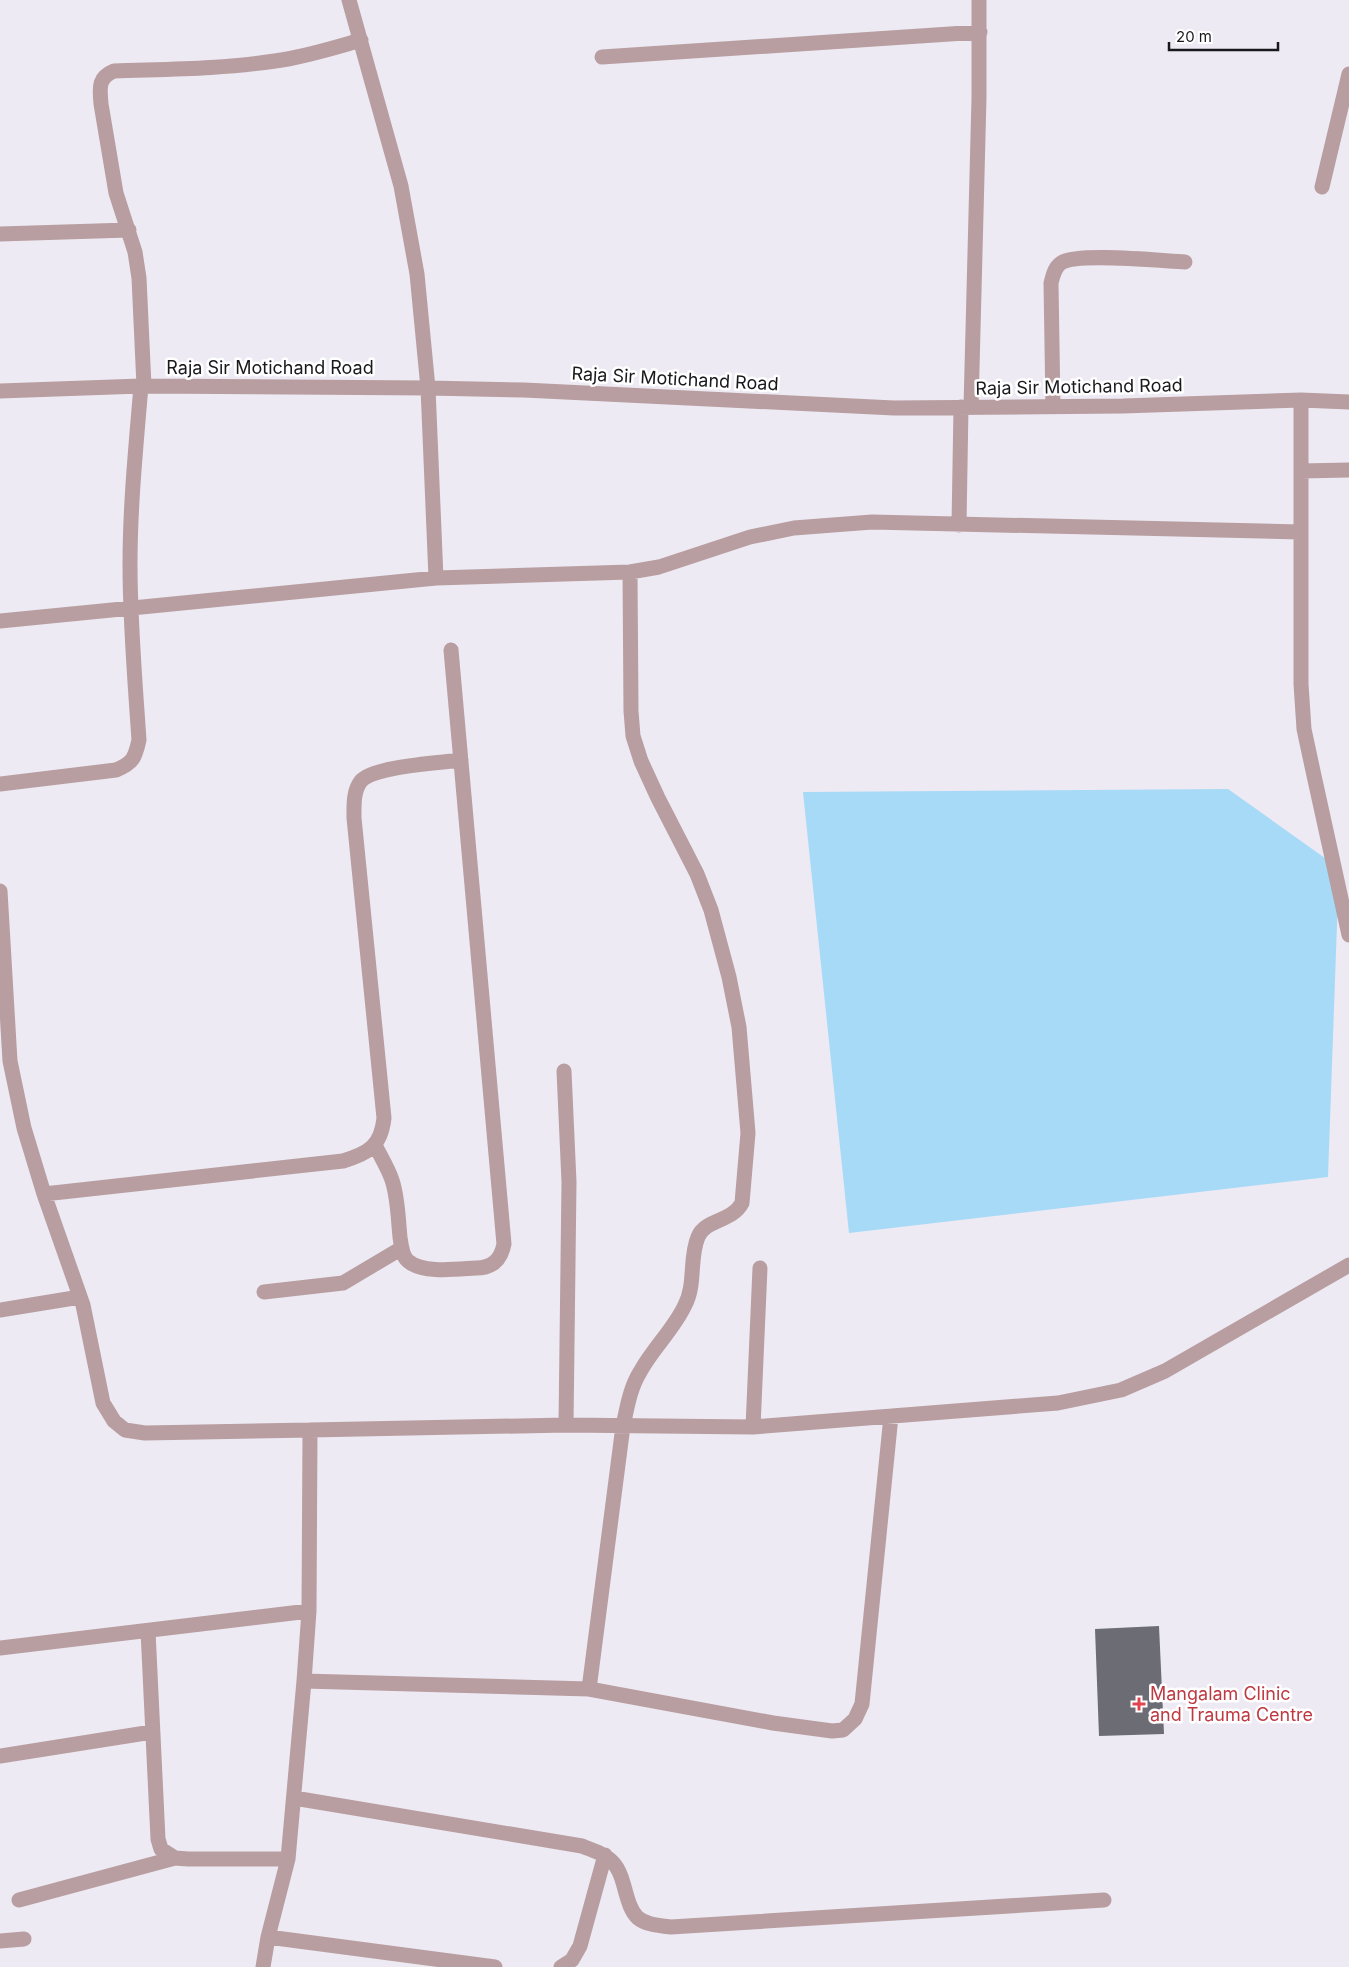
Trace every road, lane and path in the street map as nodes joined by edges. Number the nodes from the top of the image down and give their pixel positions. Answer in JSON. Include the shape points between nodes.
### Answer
{"nodes":[{"id":1,"x":349,"y":0,"type":"edge"},
{"id":2,"x":979,"y":0,"type":"edge"},
{"id":3,"x":980,"y":32,"type":"junction"},
{"id":4,"x":361,"y":40,"type":"junction"},
{"id":5,"x":602,"y":57,"type":"dead end"},
{"id":6,"x":1349,"y":74,"type":"edge"},
{"id":7,"x":1322,"y":187,"type":"dead end"},
{"id":8,"x":129,"y":230,"type":"junction"},
{"id":9,"x":0,"y":234,"type":"edge"},
{"id":10,"x":1185,"y":262,"type":"dead end"},
{"id":11,"x":142,"y":386,"type":"junction"},
{"id":12,"x":428,"y":388,"type":"junction"},
{"id":13,"x":0,"y":391,"type":"edge"},
{"id":14,"x":1301,"y":400,"type":"junction"},
{"id":15,"x":1349,"y":402,"type":"edge"},
{"id":16,"x":1053,"y":406,"type":"junction"},
{"id":17,"x":966,"y":407,"type":"junction"},
{"id":18,"x":1349,"y":470,"type":"edge"},
{"id":19,"x":1301,"y":471,"type":"junction"},
{"id":20,"x":959,"y":525,"type":"junction"},
{"id":21,"x":1300,"y":532,"type":"junction"},
{"id":22,"x":630,"y":572,"type":"junction"},
{"id":23,"x":436,"y":578,"type":"junction"},
{"id":24,"x":130,"y":607,"type":"junction"},
{"id":25,"x":0,"y":621,"type":"edge"},
{"id":26,"x":451,"y":650,"type":"dead end"},
{"id":27,"x":461,"y":760,"type":"junction"},
{"id":28,"x":0,"y":784,"type":"edge"},
{"id":29,"x":0,"y":891,"type":"edge"},
{"id":30,"x":1349,"y":935,"type":"edge"},
{"id":31,"x":564,"y":1071,"type":"dead end"},
{"id":32,"x":375,"y":1146,"type":"junction"},
{"id":33,"x":44,"y":1194,"type":"junction"},
{"id":34,"x":402,"y":1248,"type":"junction"},
{"id":35,"x":1349,"y":1265,"type":"edge"},
{"id":36,"x":760,"y":1268,"type":"dead end"},
{"id":37,"x":264,"y":1292,"type":"dead end"},
{"id":38,"x":80,"y":1297,"type":"junction"},
{"id":39,"x":0,"y":1310,"type":"edge"},
{"id":40,"x":891,"y":1416,"type":"junction"},
{"id":41,"x":566,"y":1425,"type":"junction"},
{"id":42,"x":623,"y":1426,"type":"junction"},
{"id":43,"x":753,"y":1426,"type":"junction"},
{"id":44,"x":310,"y":1430,"type":"junction"},
{"id":45,"x":309,"y":1611,"type":"junction"},
{"id":46,"x":148,"y":1630,"type":"junction"},
{"id":47,"x":0,"y":1648,"type":"edge"},
{"id":48,"x":304,"y":1681,"type":"junction"},
{"id":49,"x":589,"y":1689,"type":"junction"},
{"id":50,"x":152,"y":1732,"type":"junction"},
{"id":51,"x":0,"y":1756,"type":"edge"},
{"id":52,"x":294,"y":1798,"type":"junction"},
{"id":53,"x":605,"y":1855,"type":"junction"},
{"id":54,"x":175,"y":1858,"type":"junction"},
{"id":55,"x":288,"y":1859,"type":"junction"},
{"id":56,"x":19,"y":1900,"type":"dead end"},
{"id":57,"x":1104,"y":1900,"type":"dead end"},
{"id":58,"x":268,"y":1937,"type":"junction"},
{"id":59,"x":24,"y":1939,"type":"dead end"},
{"id":60,"x":0,"y":1941,"type":"edge"},
{"id":61,"x":263,"y":1967,"type":"edge"},
{"id":62,"x":495,"y":1967,"type":"edge"},
{"id":63,"x":561,"y":1967,"type":"edge"}],
"edges":[{"from":1,"to":4,"type":"street"},
{"from":2,"to":3,"type":"street"},
{"from":3,"to":5,"type":"street"},
{"from":3,"to":17,"type":"street"},
{"from":4,"to":8,"type":"street","via":[[275,61],[106,74],[100,91],[101,104],[116,193]]},
{"from":4,"to":12,"type":"street","via":[[401,186],[417,274]]},
{"from":6,"to":7,"type":"street"},
{"from":8,"to":9,"type":"street"},
{"from":8,"to":11,"type":"street","via":[[139,278]]},
{"from":10,"to":16,"type":"street","via":[[1082,257],[1061,263],[1053,272],[1051,284]]},
{"from":11,"to":12,"type":"street","name":"Raja Sir Motichand Road"},
{"from":11,"to":13,"type":"street","name":"Raja Sir Motichand Road"},
{"from":11,"to":24,"type":"street","via":[[130,522]]},
{"from":12,"to":17,"type":"street","name":"Raja Sir Motichand Road","via":[[894,408]]},
{"from":12,"to":23,"type":"street"},
{"from":14,"to":15,"type":"street","name":"Raja Sir Motichand Road"},
{"from":14,"to":16,"type":"street","name":"Raja Sir Motichand Road"},
{"from":14,"to":19,"type":"street"},
{"from":16,"to":17,"type":"street","name":"Raja Sir Motichand Road"},
{"from":17,"to":20,"type":"street"},
{"from":18,"to":19,"type":"street"},
{"from":19,"to":21,"type":"street"},
{"from":20,"to":21,"type":"street"},
{"from":20,"to":22,"type":"street","via":[[872,522],[794,528],[750,537],[659,567]]},
{"from":21,"to":30,"type":"street","via":[[1304,729]]},
{"from":22,"to":23,"type":"street"},
{"from":22,"to":42,"type":"street","via":[[633,736],[641,761],[697,874],[711,910],[739,1027],[748,1133],[742,1203],[732,1215],[709,1225],[698,1236],[686,1304],[639,1373]]},
{"from":23,"to":24,"type":"street"},
{"from":24,"to":25,"type":"street"},
{"from":24,"to":28,"type":"street","via":[[138,740],[136,754],[129,765],[116,770]]},
{"from":26,"to":27,"type":"street"},
{"from":27,"to":32,"type":"street","via":[[368,774],[360,782],[354,798],[384,1118],[383,1132]]},
{"from":27,"to":34,"type":"street","via":[[504,1244],[502,1256],[492,1264],[480,1268],[436,1270],[420,1268],[408,1261]]},
{"from":29,"to":33,"type":"street","via":[[10,1061],[24,1128]]},
{"from":31,"to":41,"type":"street","via":[[569,1191]]},
{"from":32,"to":33,"type":"street","via":[[344,1161]]},
{"from":32,"to":34,"type":"street","via":[[396,1195]]},
{"from":33,"to":38,"type":"street"},
{"from":34,"to":37,"type":"street","via":[[343,1283]]},
{"from":35,"to":40,"type":"street","via":[[1165,1371],[1121,1390],[1058,1403]]},
{"from":36,"to":43,"type":"street"},
{"from":38,"to":39,"type":"street"},
{"from":38,"to":44,"type":"street","via":[[103,1402],[114,1421],[125,1430],[145,1433]]},
{"from":40,"to":43,"type":"street"},
{"from":40,"to":49,"type":"street","via":[[862,1704],[855,1719],[844,1730],[773,1723]]},
{"from":41,"to":42,"type":"street"},
{"from":41,"to":44,"type":"street"},
{"from":42,"to":43,"type":"street"},
{"from":42,"to":49,"type":"street"},
{"from":44,"to":45,"type":"street"},
{"from":45,"to":46,"type":"street"},
{"from":45,"to":48,"type":"street"},
{"from":46,"to":47,"type":"street"},
{"from":46,"to":50,"type":"street"},
{"from":48,"to":49,"type":"street"},
{"from":48,"to":52,"type":"street"},
{"from":50,"to":51,"type":"street"},
{"from":50,"to":54,"type":"street","via":[[158,1839],[162,1849]]},
{"from":52,"to":53,"type":"street","via":[[582,1846]]},
{"from":52,"to":55,"type":"street"},
{"from":53,"to":57,"type":"street","via":[[615,1864],[631,1910],[640,1920],[671,1927]]},
{"from":53,"to":63,"type":"street","via":[[580,1946],[572,1960]]},
{"from":54,"to":55,"type":"street"},
{"from":54,"to":56,"type":"street"},
{"from":55,"to":58,"type":"street"},
{"from":58,"to":61,"type":"street"},
{"from":58,"to":62,"type":"street"},
{"from":59,"to":60,"type":"street"}]}
